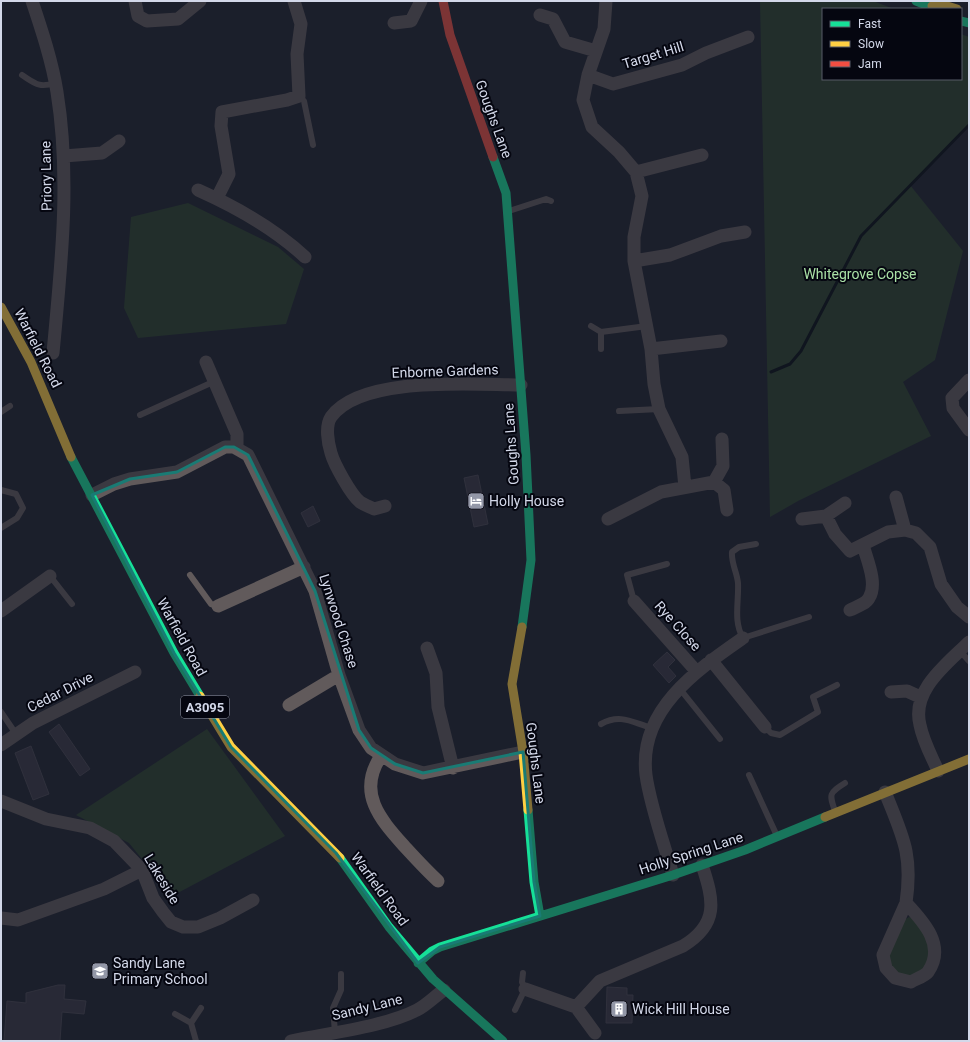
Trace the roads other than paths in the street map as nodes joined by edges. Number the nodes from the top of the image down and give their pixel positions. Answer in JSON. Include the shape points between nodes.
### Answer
{"nodes":[{"id":1,"x":32,"y":1,"type":"edge"},
{"id":2,"x":135,"y":1,"type":"edge"},
{"id":3,"x":200,"y":1,"type":"edge"},
{"id":4,"x":294,"y":1,"type":"edge"},
{"id":5,"x":421,"y":1,"type":"edge"},
{"id":6,"x":443,"y":1,"type":"edge"},
{"id":7,"x":606,"y":1,"type":"edge"},
{"id":8,"x":916,"y":1,"type":"edge"},
{"id":9,"x":934,"y":8,"type":"edge"},
{"id":10,"x":954,"y":8,"type":"edge"},
{"id":11,"x":540,"y":15,"type":"dead end"},
{"id":12,"x":394,"y":23,"type":"dead end"},
{"id":13,"x":748,"y":37,"type":"dead end"},
{"id":14,"x":596,"y":51,"type":"junction"},
{"id":15,"x":588,"y":75,"type":"junction"},
{"id":16,"x":22,"y":76,"type":"dead end"},
{"id":17,"x":55,"y":83,"type":"junction"},
{"id":18,"x":299,"y":96,"type":"junction"},
{"id":19,"x":119,"y":141,"type":"dead end"},
{"id":20,"x":313,"y":145,"type":"dead end"},
{"id":21,"x":702,"y":155,"type":"dead end"},
{"id":22,"x":64,"y":156,"type":"junction"},
{"id":23,"x":636,"y":172,"type":"junction"},
{"id":24,"x":198,"y":190,"type":"dead end"},
{"id":25,"x":217,"y":198,"type":"junction"},
{"id":26,"x":551,"y":200,"type":"dead end"},
{"id":27,"x":507,"y":211,"type":"junction"},
{"id":28,"x":745,"y":232,"type":"dead end"},
{"id":29,"x":305,"y":256,"type":"dead end"},
{"id":30,"x":634,"y":261,"type":"junction"},
{"id":31,"x":1,"y":307,"type":"edge"},
{"id":32,"x":10,"y":321,"type":"junction"},
{"id":33,"x":591,"y":326,"type":"dead end"},
{"id":34,"x":647,"y":326,"type":"junction"},
{"id":35,"x":1,"y":330,"type":"edge"},
{"id":36,"x":601,"y":332,"type":"junction"},
{"id":37,"x":721,"y":341,"type":"dead end"},
{"id":38,"x":601,"y":349,"type":"dead end"},
{"id":39,"x":651,"y":349,"type":"junction"},
{"id":40,"x":53,"y":353,"type":"dead end"},
{"id":41,"x":206,"y":362,"type":"dead end"},
{"id":42,"x":969,"y":380,"type":"edge"},
{"id":43,"x":213,"y":382,"type":"junction"},
{"id":44,"x":521,"y":385,"type":"junction"},
{"id":45,"x":10,"y":406,"type":"dead end"},
{"id":46,"x":659,"y":409,"type":"junction"},
{"id":47,"x":619,"y":411,"type":"dead end"},
{"id":48,"x":1,"y":412,"type":"edge"},
{"id":49,"x":140,"y":415,"type":"dead end"},
{"id":50,"x":967,"y":428,"type":"edge"},
{"id":51,"x":722,"y":439,"type":"dead end"},
{"id":52,"x":237,"y":448,"type":"junction"},
{"id":53,"x":714,"y":482,"type":"junction"},
{"id":54,"x":684,"y":487,"type":"junction"},
{"id":55,"x":1,"y":490,"type":"edge"},
{"id":56,"x":92,"y":495,"type":"junction"},
{"id":57,"x":896,"y":497,"type":"dead end"},
{"id":58,"x":845,"y":503,"type":"dead end"},
{"id":59,"x":386,"y":506,"type":"dead end"},
{"id":60,"x":727,"y":510,"type":"dead end"},
{"id":61,"x":826,"y":516,"type":"junction"},
{"id":62,"x":608,"y":519,"type":"dead end"},
{"id":63,"x":802,"y":519,"type":"dead end"},
{"id":64,"x":1,"y":528,"type":"edge"},
{"id":65,"x":905,"y":530,"type":"junction"},
{"id":66,"x":756,"y":544,"type":"dead end"},
{"id":67,"x":863,"y":545,"type":"junction"},
{"id":68,"x":667,"y":564,"type":"dead end"},
{"id":69,"x":304,"y":567,"type":"junction"},
{"id":70,"x":190,"y":575,"type":"dead end"},
{"id":71,"x":50,"y":576,"type":"joint"},
{"id":72,"x":634,"y":601,"type":"joint"},
{"id":73,"x":72,"y":604,"type":"dead end"},
{"id":74,"x":218,"y":606,"type":"joint"},
{"id":75,"x":850,"y":610,"type":"dead end"},
{"id":76,"x":1,"y":611,"type":"edge"},
{"id":77,"x":808,"y":617,"type":"dead end"},
{"id":78,"x":969,"y":617,"type":"edge"},
{"id":79,"x":743,"y":638,"type":"junction"},
{"id":80,"x":969,"y":642,"type":"edge"},
{"id":81,"x":427,"y":648,"type":"dead end"},
{"id":82,"x":960,"y":651,"type":"junction"},
{"id":83,"x":711,"y":660,"type":"junction"},
{"id":84,"x":969,"y":661,"type":"edge"},
{"id":85,"x":136,"y":672,"type":"dead end"},
{"id":86,"x":697,"y":672,"type":"junction"},
{"id":87,"x":339,"y":675,"type":"junction"},
{"id":88,"x":837,"y":685,"type":"dead end"},
{"id":89,"x":680,"y":688,"type":"junction"},
{"id":90,"x":891,"y":692,"type":"dead end"},
{"id":91,"x":920,"y":697,"type":"junction"},
{"id":92,"x":289,"y":705,"type":"dead end"},
{"id":93,"x":1,"y":712,"type":"edge"},
{"id":94,"x":601,"y":724,"type":"dead end"},
{"id":95,"x":765,"y":727,"type":"joint"},
{"id":96,"x":652,"y":728,"type":"junction"},
{"id":97,"x":16,"y":734,"type":"junction"},
{"id":98,"x":720,"y":739,"type":"dead end"},
{"id":99,"x":1,"y":745,"type":"edge"},
{"id":100,"x":523,"y":752,"type":"junction"},
{"id":101,"x":381,"y":756,"type":"junction"},
{"id":102,"x":969,"y":759,"type":"edge"},
{"id":103,"x":452,"y":768,"type":"junction"},
{"id":104,"x":938,"y":772,"type":"junction"},
{"id":105,"x":748,"y":775,"type":"dead end"},
{"id":106,"x":845,"y":783,"type":"dead end"},
{"id":107,"x":885,"y":792,"type":"junction"},
{"id":108,"x":2,"y":804,"type":"edge"},
{"id":109,"x":836,"y":813,"type":"junction"},
{"id":110,"x":777,"y":838,"type":"junction"},
{"id":111,"x":702,"y":865,"type":"junction"},
{"id":112,"x":142,"y":870,"type":"junction"},
{"id":113,"x":673,"y":875,"type":"junction"},
{"id":114,"x":430,"y":879,"type":"dead end"},
{"id":115,"x":253,"y":900,"type":"dead end"},
{"id":116,"x":906,"y":904,"type":"junction"},
{"id":117,"x":540,"y":916,"type":"junction"},
{"id":118,"x":1,"y":918,"type":"edge"},
{"id":119,"x":418,"y":963,"type":"junction"},
{"id":120,"x":523,"y":973,"type":"dead end"},
{"id":121,"x":341,"y":974,"type":"dead end"},
{"id":122,"x":525,"y":988,"type":"junction"},
{"id":123,"x":444,"y":990,"type":"junction"},
{"id":124,"x":576,"y":1007,"type":"junction"},
{"id":125,"x":201,"y":1008,"type":"dead end"},
{"id":126,"x":516,"y":1010,"type":"dead end"},
{"id":127,"x":175,"y":1014,"type":"dead end"},
{"id":128,"x":191,"y":1023,"type":"junction"},
{"id":129,"x":335,"y":1032,"type":"junction"},
{"id":130,"x":595,"y":1033,"type":"dead end"},
{"id":131,"x":196,"y":1041,"type":"edge"},
{"id":132,"x":291,"y":1041,"type":"edge"},
{"id":133,"x":503,"y":1041,"type":"edge"}],
"edges":[{"from":1,"to":17,"type":"street","name":"Priory Lane"},
{"from":2,"to":3,"type":"street","via":[[138,16],[147,21],[178,18]]},
{"from":4,"to":18,"type":"street","via":[[300,24],[297,54]]},
{"from":5,"to":12,"type":"street","via":[[411,22]]},
{"from":6,"to":27,"type":"street","name":"Goughs Lane","via":[[450,35],[506,193]]},
{"from":7,"to":14,"type":"street","via":[[604,29]]},
{"from":8,"to":9,"type":"street"},
{"from":9,"to":10,"type":"street","via":[[944,5]]},
{"from":11,"to":14,"type":"street","via":[[553,19],[565,42]]},
{"from":13,"to":15,"type":"street","name":"Target Hill","via":[[706,52],[682,65],[613,84]]},
{"from":14,"to":15,"type":"street"},
{"from":15,"to":23,"type":"street","via":[[583,100],[592,127],[620,152]]},
{"from":16,"to":17,"type":"lane","via":[[44,86]]},
{"from":17,"to":22,"type":"street","name":"Priory Lane"},
{"from":18,"to":20,"type":"lane","via":[[304,101]]},
{"from":18,"to":25,"type":"street","via":[[222,112],[221,126],[229,174]]},
{"from":19,"to":22,"type":"street","via":[[102,153]]},
{"from":21,"to":23,"type":"street"},
{"from":22,"to":40,"type":"street","name":"Priory Lane","via":[[63,249]]},
{"from":23,"to":30,"type":"street","via":[[642,196],[634,237]]},
{"from":24,"to":25,"type":"street"},
{"from":25,"to":29,"type":"street","via":[[286,239]]},
{"from":26,"to":27,"type":"lane","via":[[546,199]]},
{"from":27,"to":44,"type":"street","name":"Goughs Lane"},
{"from":28,"to":30,"type":"street","via":[[721,236],[670,255]]},
{"from":30,"to":34,"type":"street"},
{"from":31,"to":32,"type":"street","name":"Warfield Road","number":"A3095"},
{"from":32,"to":35,"type":"street"},
{"from":32,"to":56,"type":"street","name":"Warfield Road","number":"A3095","via":[[40,379],[72,458]]},
{"from":33,"to":36,"type":"lane"},
{"from":34,"to":36,"type":"lane"},
{"from":34,"to":39,"type":"street"},
{"from":36,"to":38,"type":"lane"},
{"from":37,"to":39,"type":"street"},
{"from":39,"to":46,"type":"street"},
{"from":41,"to":43,"type":"street"},
{"from":42,"to":50,"type":"street","via":[[952,398],[953,408]]},
{"from":43,"to":49,"type":"lane"},
{"from":43,"to":52,"type":"street","via":[[237,434]]},
{"from":44,"to":59,"type":"street","name":"Enborne Gardens","via":[[414,386],[380,390],[344,405],[331,418],[328,435],[331,454],[360,502],[374,509]]},
{"from":44,"to":100,"type":"street","name":"Goughs Lane","via":[[531,560],[512,684]]},
{"from":45,"to":48,"type":"lane"},
{"from":46,"to":47,"type":"lane"},
{"from":46,"to":54,"type":"street","via":[[682,457]]},
{"from":51,"to":53,"type":"street","via":[[723,466]]},
{"from":52,"to":56,"type":"street","via":[[225,447],[177,472],[130,479]]},
{"from":52,"to":69,"type":"street","name":"Lynwood Chase","via":[[248,455]]},
{"from":53,"to":54,"type":"street"},
{"from":53,"to":60,"type":"street","via":[[724,490]]},
{"from":54,"to":62,"type":"street","via":[[661,492]]},
{"from":55,"to":64,"type":"lane","via":[[16,494],[23,508],[17,518]]},
{"from":56,"to":119,"type":"street","name":"Warfield Road","number":"A3095","via":[[174,653],[231,747],[336,853]]},
{"from":57,"to":65,"type":"street"},
{"from":58,"to":61,"type":"street"},
{"from":61,"to":63,"type":"street"},
{"from":61,"to":67,"type":"street","via":[[835,534],[850,551]]},
{"from":65,"to":67,"type":"street","via":[[888,532]]},
{"from":65,"to":78,"type":"street","via":[[916,534],[930,547],[941,584],[957,606]]},
{"from":66,"to":79,"type":"lane","via":[[739,547],[732,552],[738,585],[736,614]]},
{"from":67,"to":75,"type":"street","via":[[873,584],[870,598]]},
{"from":68,"to":72,"type":"lane","via":[[627,576]]},
{"from":69,"to":74,"type":"street"},
{"from":69,"to":87,"type":"street","name":"Lynwood Chase","via":[[315,592]]},
{"from":70,"to":74,"type":"lane","via":[[211,604]]},
{"from":71,"to":73,"type":"lane"},
{"from":71,"to":76,"type":"street"},
{"from":72,"to":86,"type":"street","name":"Rye Close"},
{"from":77,"to":79,"type":"lane"},
{"from":79,"to":83,"type":"street"},
{"from":80,"to":82,"type":"street"},
{"from":81,"to":103,"type":"street","via":[[436,673],[438,707]]},
{"from":82,"to":84,"type":"lane"},
{"from":82,"to":91,"type":"street","via":[[931,681]]},
{"from":83,"to":86,"type":"street"},
{"from":83,"to":95,"type":"street"},
{"from":85,"to":97,"type":"street","name":"Cedar Drive","via":[[32,723]]},
{"from":86,"to":89,"type":"street"},
{"from":87,"to":92,"type":"street"},
{"from":87,"to":101,"type":"street","name":"Lynwood Chase","via":[[359,730],[371,748]]},
{"from":88,"to":95,"type":"lane","via":[[813,697],[818,712],[787,732],[780,736],[771,733]]},
{"from":89,"to":96,"type":"street","via":[[658,715]]},
{"from":89,"to":98,"type":"lane"},
{"from":90,"to":91,"type":"street","via":[[907,691]]},
{"from":91,"to":104,"type":"street","via":[[919,724]]},
{"from":93,"to":97,"type":"lane"},
{"from":94,"to":96,"type":"lane","via":[[610,719],[619,719],[631,720]]},
{"from":96,"to":113,"type":"street","via":[[646,753],[646,774]]},
{"from":97,"to":99,"type":"street","name":"Cedar Drive"},
{"from":100,"to":103,"type":"street","name":"Lynwood Chase"},
{"from":100,"to":117,"type":"street","name":"Goughs Lane","via":[[534,882]]},
{"from":101,"to":103,"type":"street","name":"Lynwood Chase","via":[[423,773]]},
{"from":101,"to":114,"type":"street","via":[[370,781],[372,801],[384,824]]},
{"from":102,"to":104,"type":"street","name":"Holly Spring Lane"},
{"from":104,"to":107,"type":"street","name":"Holly Spring Lane"},
{"from":105,"to":110,"type":"lane"},
{"from":106,"to":109,"type":"lane","via":[[832,791]]},
{"from":107,"to":109,"type":"street","name":"Holly Spring Lane"},
{"from":107,"to":116,"type":"street","via":[[906,844],[909,880]]},
{"from":108,"to":112,"type":"street","name":"Lakeside","via":[[46,819],[90,828],[114,841]]},
{"from":109,"to":110,"type":"street","name":"Holly Spring Lane"},
{"from":110,"to":111,"type":"street","name":"Holly Spring Lane"},
{"from":111,"to":113,"type":"street","name":"Holly Spring Lane"},
{"from":111,"to":124,"type":"street","via":[[712,903],[711,913],[702,931],[683,946],[600,982]]},
{"from":112,"to":115,"type":"street","name":"Lakeside","via":[[153,898],[163,912],[171,922],[183,927],[198,927]]},
{"from":112,"to":118,"type":"street","via":[[104,890],[18,920]]},
{"from":113,"to":117,"type":"street","name":"Holly Spring Lane"},
{"from":116,"to":116,"type":"street","via":[[930,932],[935,953],[927,973],[912,982],[895,978],[886,968],[883,955]]},
{"from":117,"to":119,"type":"street","name":"Holly Spring Lane","via":[[440,947]]},
{"from":119,"to":123,"type":"street","name":"Warfield Road","number":"A3095"},
{"from":120,"to":122,"type":"lane","via":[[522,982]]},
{"from":121,"to":129,"type":"lane","via":[[341,990],[333,1008]]},
{"from":122,"to":124,"type":"street"},
{"from":122,"to":126,"type":"lane"},
{"from":123,"to":129,"type":"street","name":"Sandy Lane","via":[[418,1010]]},
{"from":123,"to":133,"type":"street","name":"Warfield Road","number":"A3095"},
{"from":124,"to":130,"type":"street"},
{"from":125,"to":128,"type":"lane"},
{"from":127,"to":128,"type":"lane"},
{"from":128,"to":131,"type":"lane"},
{"from":129,"to":132,"type":"street","name":"Sandy Lane"}]}
